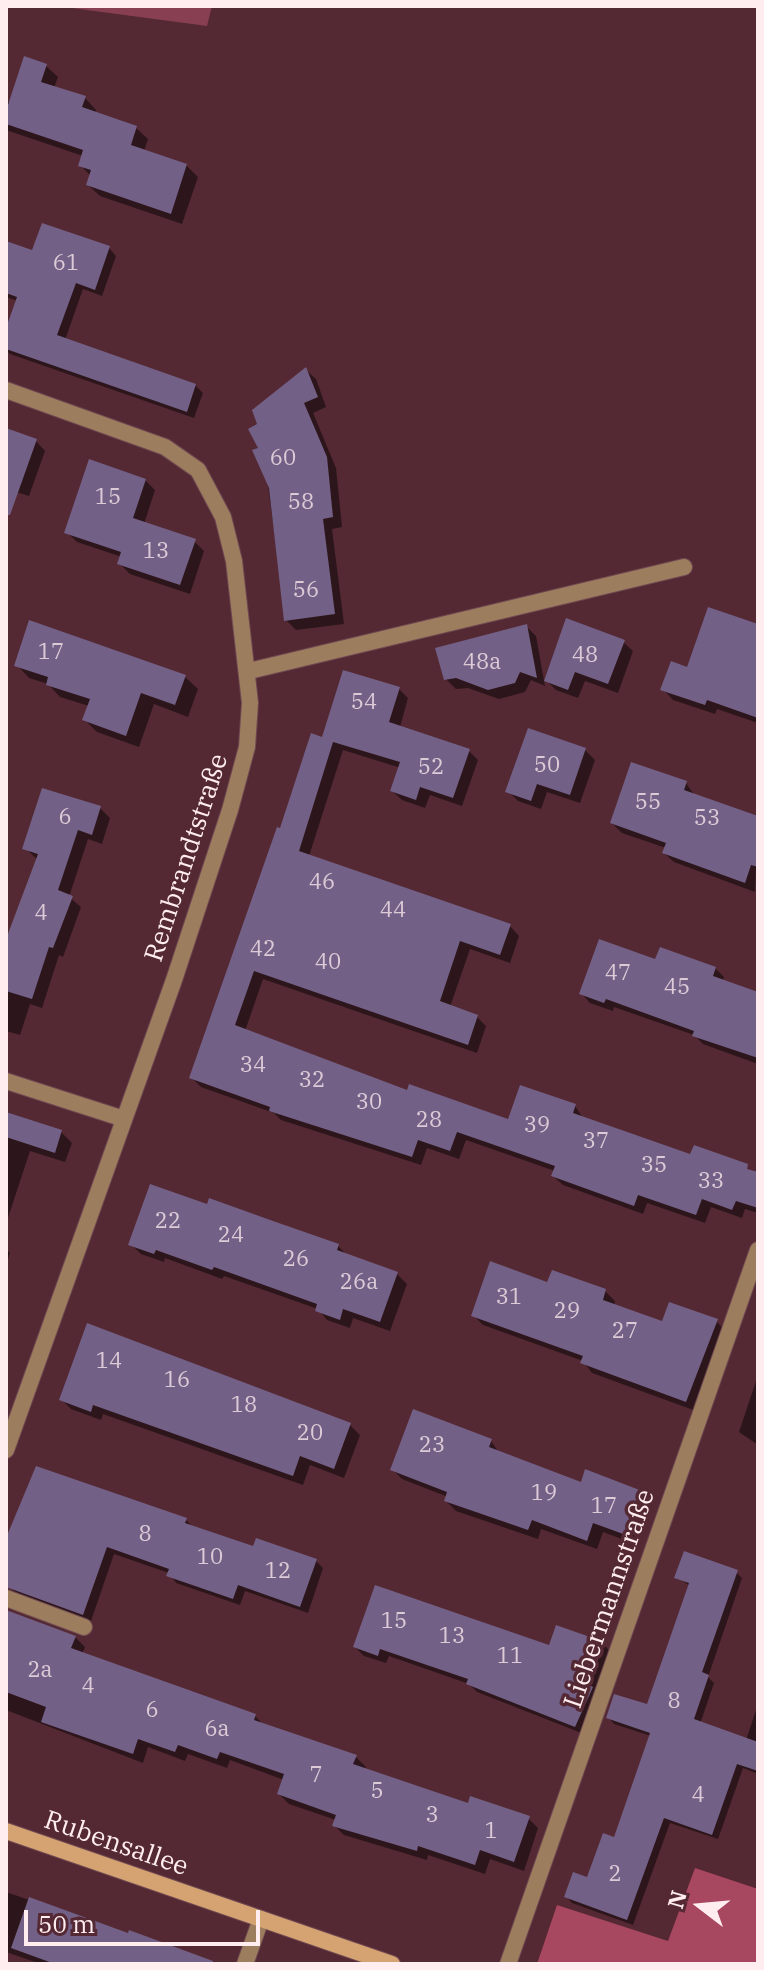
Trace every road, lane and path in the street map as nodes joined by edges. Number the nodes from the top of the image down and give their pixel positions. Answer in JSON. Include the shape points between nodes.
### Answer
{"nodes":[{"id":1,"x":6,"y":390,"type":"edge"},
{"id":2,"x":684,"y":567,"type":"dead end"},
{"id":3,"x":249,"y":671,"type":"junction"},
{"id":4,"x":6,"y":1081,"type":"edge"},
{"id":5,"x":124,"y":1119,"type":"junction"},
{"id":6,"x":758,"y":1250,"type":"edge"},
{"id":7,"x":6,"y":1450,"type":"edge"},
{"id":8,"x":6,"y":1598,"type":"edge"},
{"id":9,"x":84,"y":1627,"type":"dead end"},
{"id":10,"x":6,"y":1831,"type":"edge"},
{"id":11,"x":261,"y":1919,"type":"junction"},
{"id":12,"x":245,"y":1964,"type":"edge"},
{"id":13,"x":392,"y":1964,"type":"edge"},
{"id":14,"x":508,"y":1964,"type":"edge"}],
"edges":[{"from":1,"to":3,"type":"street","name":"Rembrandtstraße","via":[[165,447],[198,470],[223,517]]},
{"from":2,"to":3,"type":"street"},
{"from":3,"to":5,"type":"street","name":"Rembrandtstraße","via":[[250,728],[233,799]]},
{"from":4,"to":5,"type":"street"},
{"from":5,"to":7,"type":"street","name":"Rembrandtstraße"},
{"from":6,"to":14,"type":"street","name":"Liebermannstraße"},
{"from":8,"to":9,"type":"street"},
{"from":10,"to":11,"type":"street","name":"Rubensallee"},
{"from":11,"to":12,"type":"street"},
{"from":11,"to":13,"type":"street","name":"Rubensallee"}]}
